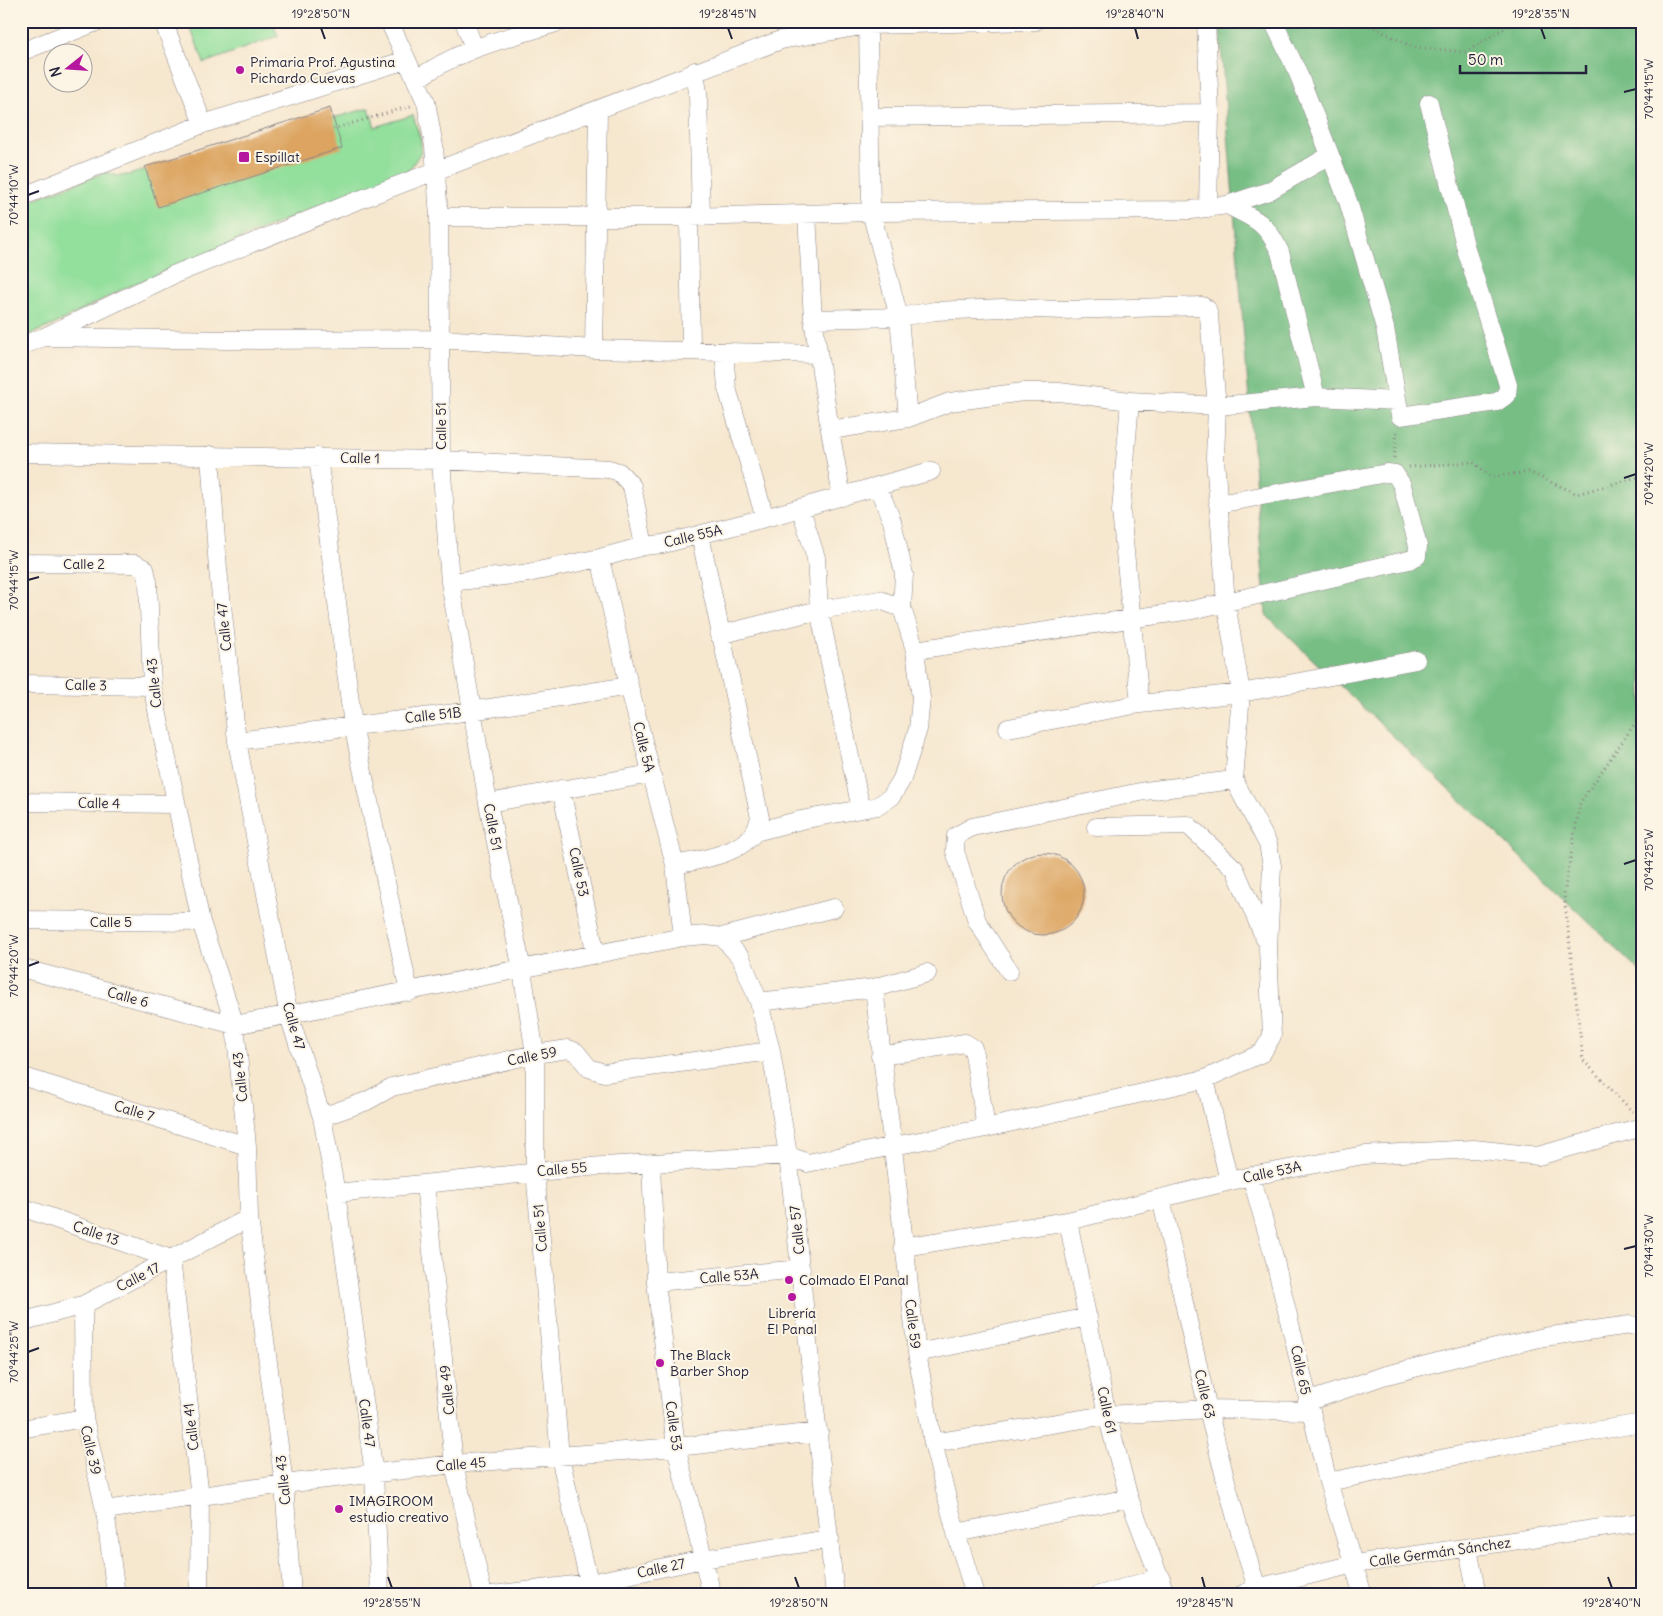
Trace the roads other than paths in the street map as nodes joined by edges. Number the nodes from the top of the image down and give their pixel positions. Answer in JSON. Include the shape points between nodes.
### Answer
{"nodes":[{"id":1,"x":99,"y":21,"type":"edge"},
{"id":2,"x":163,"y":21,"type":"edge"},
{"id":3,"x":389,"y":21,"type":"edge"},
{"id":4,"x":464,"y":21,"type":"edge"},
{"id":5,"x":563,"y":21,"type":"edge"},
{"id":6,"x":1036,"y":21,"type":"edge"},
{"id":7,"x":1206,"y":21,"type":"edge"},
{"id":8,"x":1273,"y":21,"type":"edge"},
{"id":9,"x":868,"y":25,"type":"junction"},
{"id":10,"x":474,"y":48,"type":"junction"},
{"id":11,"x":21,"y":52,"type":"edge"},
{"id":12,"x":406,"y":60,"type":"junction"},
{"id":13,"x":695,"y":71,"type":"junction"},
{"id":14,"x":416,"y":80,"type":"junction"},
{"id":15,"x":1429,"y":103,"type":"dead end"},
{"id":16,"x":598,"y":110,"type":"junction"},
{"id":17,"x":1210,"y":113,"type":"junction"},
{"id":18,"x":871,"y":117,"type":"junction"},
{"id":19,"x":204,"y":124,"type":"junction"},
{"id":20,"x":1329,"y":156,"type":"junction"},
{"id":21,"x":436,"y":170,"type":"junction"},
{"id":22,"x":21,"y":197,"type":"edge"},
{"id":23,"x":1227,"y":205,"type":"junction"},
{"id":24,"x":1208,"y":208,"type":"junction"},
{"id":25,"x":871,"y":212,"type":"junction"},
{"id":26,"x":806,"y":215,"type":"junction"},
{"id":27,"x":439,"y":217,"type":"junction"},
{"id":28,"x":597,"y":217,"type":"junction"},
{"id":29,"x":695,"y":217,"type":"junction"},
{"id":30,"x":899,"y":317,"type":"junction"},
{"id":31,"x":813,"y":319,"type":"junction"},
{"id":32,"x":44,"y":337,"type":"junction"},
{"id":33,"x":441,"y":339,"type":"junction"},
{"id":34,"x":21,"y":346,"type":"edge"},
{"id":35,"x":594,"y":349,"type":"junction"},
{"id":36,"x":691,"y":351,"type":"junction"},
{"id":37,"x":724,"y":352,"type":"junction"},
{"id":38,"x":818,"y":354,"type":"junction"},
{"id":39,"x":1316,"y":397,"type":"junction"},
{"id":40,"x":1130,"y":401,"type":"junction"},
{"id":41,"x":1217,"y":406,"type":"junction"},
{"id":42,"x":1398,"y":408,"type":"junction"},
{"id":43,"x":908,"y":418,"type":"junction"},
{"id":44,"x":830,"y":430,"type":"junction"},
{"id":45,"x":21,"y":454,"type":"edge"},
{"id":46,"x":210,"y":455,"type":"junction"},
{"id":47,"x":318,"y":458,"type":"junction"},
{"id":48,"x":440,"y":460,"type":"junction"},
{"id":49,"x":931,"y":470,"type":"dead end"},
{"id":50,"x":878,"y":487,"type":"junction"},
{"id":51,"x":842,"y":497,"type":"junction"},
{"id":52,"x":1218,"y":504,"type":"junction"},
{"id":53,"x":801,"y":509,"type":"junction"},
{"id":54,"x":765,"y":518,"type":"junction"},
{"id":55,"x":700,"y":535,"type":"junction"},
{"id":56,"x":644,"y":546,"type":"junction"},
{"id":57,"x":600,"y":558,"type":"junction"},
{"id":58,"x":21,"y":563,"type":"edge"},
{"id":59,"x":145,"y":568,"type":"joint"},
{"id":60,"x":450,"y":582,"type":"junction"},
{"id":61,"x":1226,"y":603,"type":"junction"},
{"id":62,"x":902,"y":608,"type":"junction"},
{"id":63,"x":819,"y":610,"type":"junction"},
{"id":64,"x":1133,"y":617,"type":"junction"},
{"id":65,"x":719,"y":635,"type":"junction"},
{"id":66,"x":915,"y":650,"type":"junction"},
{"id":67,"x":1416,"y":660,"type":"dead end"},
{"id":68,"x":21,"y":684,"type":"edge"},
{"id":69,"x":152,"y":686,"type":"junction"},
{"id":70,"x":629,"y":686,"type":"junction"},
{"id":71,"x":1241,"y":693,"type":"junction"},
{"id":72,"x":1140,"y":704,"type":"junction"},
{"id":73,"x":471,"y":711,"type":"junction"},
{"id":74,"x":353,"y":724,"type":"junction"},
{"id":75,"x":1008,"y":728,"type":"dead end"},
{"id":76,"x":237,"y":740,"type":"junction"},
{"id":77,"x":651,"y":774,"type":"junction"},
{"id":78,"x":1234,"y":780,"type":"junction"},
{"id":79,"x":561,"y":789,"type":"junction"},
{"id":80,"x":21,"y":802,"type":"edge"},
{"id":81,"x":488,"y":803,"type":"junction"},
{"id":82,"x":176,"y":804,"type":"junction"},
{"id":83,"x":861,"y":809,"type":"junction"},
{"id":84,"x":1096,"y":827,"type":"dead end"},
{"id":85,"x":755,"y":832,"type":"junction"},
{"id":86,"x":674,"y":865,"type":"junction"},
{"id":87,"x":834,"y":908,"type":"dead end"},
{"id":88,"x":21,"y":920,"type":"edge"},
{"id":89,"x":201,"y":922,"type":"junction"},
{"id":90,"x":683,"y":937,"type":"junction"},
{"id":91,"x":722,"y":937,"type":"junction"},
{"id":92,"x":1268,"y":948,"type":"junction"},
{"id":93,"x":596,"y":955,"type":"junction"},
{"id":94,"x":21,"y":968,"type":"edge"},
{"id":95,"x":522,"y":970,"type":"junction"},
{"id":96,"x":1009,"y":971,"type":"dead end"},
{"id":97,"x":927,"y":973,"type":"dead end"},
{"id":98,"x":874,"y":988,"type":"junction"},
{"id":99,"x":410,"y":992,"type":"junction"},
{"id":100,"x":759,"y":1002,"type":"junction"},
{"id":101,"x":289,"y":1016,"type":"junction"},
{"id":102,"x":235,"y":1025,"type":"junction"},
{"id":103,"x":771,"y":1051,"type":"junction"},
{"id":104,"x":535,"y":1054,"type":"junction"},
{"id":105,"x":880,"y":1056,"type":"junction"},
{"id":106,"x":21,"y":1076,"type":"edge"},
{"id":107,"x":1205,"y":1079,"type":"junction"},
{"id":108,"x":322,"y":1117,"type":"junction"},
{"id":109,"x":1639,"y":1121,"type":"edge"},
{"id":110,"x":986,"y":1128,"type":"junction"},
{"id":111,"x":247,"y":1146,"type":"junction"},
{"id":112,"x":893,"y":1147,"type":"junction"},
{"id":113,"x":788,"y":1155,"type":"junction"},
{"id":114,"x":651,"y":1164,"type":"junction"},
{"id":115,"x":535,"y":1171,"type":"junction"},
{"id":116,"x":1251,"y":1176,"type":"junction"},
{"id":117,"x":1229,"y":1181,"type":"junction"},
{"id":118,"x":425,"y":1184,"type":"junction"},
{"id":119,"x":336,"y":1193,"type":"junction"},
{"id":120,"x":1160,"y":1198,"type":"junction"},
{"id":121,"x":21,"y":1207,"type":"edge"},
{"id":122,"x":249,"y":1218,"type":"junction"},
{"id":123,"x":1068,"y":1221,"type":"junction"},
{"id":124,"x":903,"y":1247,"type":"junction"},
{"id":125,"x":171,"y":1259,"type":"junction"},
{"id":126,"x":801,"y":1269,"type":"junction"},
{"id":127,"x":656,"y":1282,"type":"junction"},
{"id":128,"x":83,"y":1305,"type":"junction"},
{"id":129,"x":1088,"y":1317,"type":"junction"},
{"id":130,"x":21,"y":1322,"type":"edge"},
{"id":131,"x":1642,"y":1327,"type":"edge"},
{"id":132,"x":917,"y":1353,"type":"junction"},
{"id":133,"x":1309,"y":1406,"type":"junction"},
{"id":134,"x":1209,"y":1409,"type":"junction"},
{"id":135,"x":1107,"y":1415,"type":"junction"},
{"id":136,"x":84,"y":1418,"type":"junction"},
{"id":137,"x":1642,"y":1423,"type":"edge"},
{"id":138,"x":21,"y":1429,"type":"edge"},
{"id":139,"x":818,"y":1432,"type":"junction"},
{"id":140,"x":933,"y":1443,"type":"junction"},
{"id":141,"x":676,"y":1447,"type":"junction"},
{"id":142,"x":560,"y":1457,"type":"junction"},
{"id":143,"x":454,"y":1464,"type":"junction"},
{"id":144,"x":374,"y":1474,"type":"junction"},
{"id":145,"x":1328,"y":1482,"type":"junction"},
{"id":146,"x":284,"y":1484,"type":"junction"},
{"id":147,"x":200,"y":1496,"type":"junction"},
{"id":148,"x":1128,"y":1498,"type":"junction"},
{"id":149,"x":105,"y":1510,"type":"junction"},
{"id":150,"x":1642,"y":1522,"type":"edge"},
{"id":151,"x":956,"y":1533,"type":"junction"},
{"id":152,"x":830,"y":1539,"type":"junction"},
{"id":153,"x":1468,"y":1548,"type":"junction"},
{"id":154,"x":703,"y":1559,"type":"junction"},
{"id":155,"x":1354,"y":1564,"type":"junction"},
{"id":156,"x":1161,"y":1577,"type":"junction"},
{"id":157,"x":591,"y":1589,"type":"edge"},
{"id":158,"x":1249,"y":1591,"type":"edge"},
{"id":159,"x":116,"y":1595,"type":"edge"},
{"id":160,"x":199,"y":1595,"type":"edge"},
{"id":161,"x":292,"y":1595,"type":"edge"},
{"id":162,"x":380,"y":1595,"type":"edge"},
{"id":163,"x":483,"y":1595,"type":"edge"},
{"id":164,"x":492,"y":1595,"type":"edge"},
{"id":165,"x":712,"y":1595,"type":"edge"},
{"id":166,"x":836,"y":1595,"type":"edge"},
{"id":167,"x":975,"y":1595,"type":"edge"},
{"id":168,"x":1099,"y":1595,"type":"edge"},
{"id":169,"x":1166,"y":1595,"type":"edge"},
{"id":170,"x":1363,"y":1595,"type":"edge"},
{"id":171,"x":1476,"y":1595,"type":"edge"}],
"edges":[{"from":1,"to":11,"type":"street"},
{"from":2,"to":19,"type":"street"},
{"from":3,"to":12,"type":"street","name":"Calle 51"},
{"from":4,"to":10,"type":"street"},
{"from":5,"to":10,"type":"street"},
{"from":6,"to":9,"type":"street"},
{"from":7,"to":17,"type":"street"},
{"from":8,"to":20,"type":"street","via":[[1298,73]]},
{"from":9,"to":13,"type":"street","via":[[781,40]]},
{"from":9,"to":18,"type":"street"},
{"from":10,"to":14,"type":"street","via":[[438,64]]},
{"from":12,"to":14,"type":"street","name":"Calle 51"},
{"from":12,"to":19,"type":"street"},
{"from":13,"to":16,"type":"street"},
{"from":13,"to":29,"type":"street","via":[[698,93]]},
{"from":14,"to":21,"type":"street","name":"Calle 51","via":[[426,102]]},
{"from":15,"to":42,"type":"street","via":[[1466,249],[1508,385],[1507,395],[1497,402]]},
{"from":16,"to":21,"type":"street"},
{"from":16,"to":28,"type":"street"},
{"from":17,"to":18,"type":"street"},
{"from":17,"to":24,"type":"street"},
{"from":18,"to":25,"type":"street"},
{"from":19,"to":22,"type":"street"},
{"from":20,"to":23,"type":"street","via":[[1269,191]]},
{"from":20,"to":42,"type":"street","via":[[1348,201],[1385,328]]},
{"from":21,"to":27,"type":"street","name":"Calle 51"},
{"from":21,"to":32,"type":"street","via":[[173,276]]},
{"from":23,"to":24,"type":"street"},
{"from":23,"to":39,"type":"street","via":[[1258,220],[1271,232],[1280,252]]},
{"from":24,"to":25,"type":"street"},
{"from":25,"to":26,"type":"street"},
{"from":25,"to":30,"type":"street"},
{"from":26,"to":29,"type":"street"},
{"from":26,"to":31,"type":"street"},
{"from":27,"to":28,"type":"street"},
{"from":27,"to":33,"type":"street","name":"Calle 51"},
{"from":28,"to":29,"type":"street"},
{"from":28,"to":35,"type":"street"},
{"from":29,"to":36,"type":"street"},
{"from":30,"to":31,"type":"street"},
{"from":30,"to":41,"type":"street","via":[[935,311],[1002,308],[1064,310],[1202,306],[1207,309],[1209,317]]},
{"from":30,"to":43,"type":"street"},
{"from":31,"to":38,"type":"street"},
{"from":32,"to":33,"type":"street"},
{"from":32,"to":34,"type":"street"},
{"from":33,"to":35,"type":"street"},
{"from":33,"to":48,"type":"street","name":"Calle 51"},
{"from":35,"to":36,"type":"street"},
{"from":36,"to":37,"type":"street"},
{"from":37,"to":38,"type":"street"},
{"from":37,"to":54,"type":"street","via":[[727,388]]},
{"from":38,"to":44,"type":"street"},
{"from":39,"to":41,"type":"street"},
{"from":39,"to":42,"type":"street"},
{"from":40,"to":41,"type":"street"},
{"from":40,"to":43,"type":"street","via":[[1059,392],[1023,392],[950,402]]},
{"from":40,"to":64,"type":"street","via":[[1121,511]]},
{"from":41,"to":52,"type":"street","via":[[1215,458]]},
{"from":43,"to":44,"type":"street"},
{"from":44,"to":51,"type":"street"},
{"from":45,"to":46,"type":"street","name":"Calle 1"},
{"from":46,"to":47,"type":"street","name":"Calle 1"},
{"from":46,"to":76,"type":"street","name":"Calle 47","via":[[218,569]]},
{"from":47,"to":48,"type":"street","name":"Calle 1"},
{"from":47,"to":74,"type":"street"},
{"from":48,"to":56,"type":"street","name":"Calle 1","via":[[619,472],[632,486]]},
{"from":48,"to":60,"type":"street","name":"Calle 51"},
{"from":49,"to":50,"type":"street","name":"Calle 55A"},
{"from":50,"to":51,"type":"street","name":"Calle 55A"},
{"from":50,"to":62,"type":"street","via":[[892,521],[904,574]]},
{"from":51,"to":53,"type":"street","name":"Calle 55A"},
{"from":52,"to":61,"type":"street"},
{"from":52,"to":61,"type":"street","via":[[1395,474],[1402,485],[1418,546],[1417,556],[1409,560]]},
{"from":53,"to":54,"type":"street","name":"Calle 55A"},
{"from":53,"to":63,"type":"street","via":[[816,558]]},
{"from":54,"to":55,"type":"street","name":"Calle 55A"},
{"from":55,"to":56,"type":"street","name":"Calle 55A"},
{"from":55,"to":65,"type":"street"},
{"from":56,"to":57,"type":"street","name":"Calle 55A"},
{"from":57,"to":60,"type":"street","name":"Calle 55A","via":[[523,574]]},
{"from":57,"to":70,"type":"street","name":"Calle 5A"},
{"from":58,"to":59,"type":"street","name":"Calle 2","via":[[136,564]]},
{"from":59,"to":69,"type":"street","name":"Calle 43"},
{"from":60,"to":73,"type":"street","name":"Calle 51"},
{"from":61,"to":64,"type":"street"},
{"from":61,"to":71,"type":"street"},
{"from":62,"to":63,"type":"street","via":[[880,600]]},
{"from":62,"to":66,"type":"street"},
{"from":63,"to":65,"type":"street"},
{"from":63,"to":83,"type":"street"},
{"from":64,"to":66,"type":"street"},
{"from":64,"to":72,"type":"street"},
{"from":65,"to":85,"type":"street","via":[[760,818]]},
{"from":66,"to":83,"type":"street","via":[[921,698],[918,729],[910,758],[891,797],[878,806]]},
{"from":67,"to":71,"type":"street"},
{"from":68,"to":69,"type":"street","name":"Calle 3"},
{"from":69,"to":82,"type":"street","name":"Calle 43"},
{"from":70,"to":73,"type":"street","name":"Calle 51B"},
{"from":70,"to":77,"type":"street","name":"Calle 5A"},
{"from":71,"to":72,"type":"street"},
{"from":71,"to":78,"type":"street"},
{"from":72,"to":75,"type":"street"},
{"from":73,"to":74,"type":"street","name":"Calle 51B"},
{"from":73,"to":81,"type":"street","name":"Calle 51"},
{"from":74,"to":76,"type":"street","name":"Calle 51B"},
{"from":74,"to":99,"type":"street"},
{"from":76,"to":101,"type":"street","name":"Calle 47"},
{"from":77,"to":79,"type":"street"},
{"from":77,"to":86,"type":"street","name":"Calle 5A"},
{"from":78,"to":92,"type":"street","via":[[1268,844],[1272,866]]},
{"from":78,"to":96,"type":"street","via":[[1145,791],[972,827],[956,836],[955,851],[977,921]]},
{"from":79,"to":81,"type":"street"},
{"from":79,"to":93,"type":"street","name":"Calle 53"},
{"from":80,"to":82,"type":"street","name":"Calle 4"},
{"from":81,"to":95,"type":"street","name":"Calle 51"},
{"from":82,"to":89,"type":"street","name":"Calle 43"},
{"from":83,"to":85,"type":"street"},
{"from":84,"to":92,"type":"street","via":[[1188,825],[1236,869]]},
{"from":85,"to":86,"type":"street","via":[[744,843],[719,854]]},
{"from":86,"to":90,"type":"street","name":"Calle 5A"},
{"from":87,"to":91,"type":"street"},
{"from":88,"to":89,"type":"street","name":"Calle 5"},
{"from":89,"to":102,"type":"street","name":"Calle 43"},
{"from":90,"to":91,"type":"street"},
{"from":90,"to":93,"type":"street"},
{"from":91,"to":100,"type":"street","name":"Calle 57","via":[[741,958]]},
{"from":92,"to":107,"type":"street","via":[[1272,1036],[1262,1053]]},
{"from":93,"to":95,"type":"street"},
{"from":94,"to":102,"type":"street","name":"Calle 6"},
{"from":95,"to":99,"type":"street"},
{"from":95,"to":104,"type":"street","name":"Calle 51"},
{"from":97,"to":98,"type":"street"},
{"from":98,"to":100,"type":"street"},
{"from":98,"to":105,"type":"street","name":"Calle 59"},
{"from":99,"to":101,"type":"street"},
{"from":100,"to":103,"type":"street","name":"Calle 57"},
{"from":101,"to":102,"type":"street"},
{"from":101,"to":108,"type":"street","name":"Calle 47"},
{"from":102,"to":111,"type":"street","name":"Calle 43"},
{"from":103,"to":104,"type":"street","name":"Calle 59","via":[[604,1073],[589,1068],[576,1052],[568,1049]]},
{"from":103,"to":113,"type":"street","name":"Calle 57"},
{"from":104,"to":108,"type":"street","name":"Calle 59","via":[[392,1087],[367,1101]]},
{"from":104,"to":115,"type":"street","name":"Calle 51"},
{"from":105,"to":110,"type":"street","via":[[970,1045]]},
{"from":105,"to":112,"type":"street","name":"Calle 59"},
{"from":106,"to":111,"type":"street","name":"Calle 7"},
{"from":107,"to":110,"type":"street"},
{"from":107,"to":117,"type":"street"},
{"from":108,"to":119,"type":"street","name":"Calle 47"},
{"from":109,"to":116,"type":"street","name":"Calle 53A","via":[[1538,1156],[1474,1149],[1364,1155]]},
{"from":110,"to":112,"type":"street"},
{"from":111,"to":122,"type":"street","name":"Calle 43"},
{"from":112,"to":113,"type":"street","via":[[807,1163]]},
{"from":112,"to":124,"type":"street","name":"Calle 59"},
{"from":113,"to":114,"type":"street","name":"Calle 55"},
{"from":113,"to":126,"type":"street","name":"Calle 57"},
{"from":114,"to":115,"type":"street","name":"Calle 55"},
{"from":114,"to":127,"type":"street","name":"Calle 53"},
{"from":115,"to":118,"type":"street","name":"Calle 55"},
{"from":115,"to":142,"type":"street","name":"Calle 51"},
{"from":116,"to":117,"type":"street","name":"Calle 53A"},
{"from":116,"to":133,"type":"street","name":"Calle 65","via":[[1273,1253]]},
{"from":117,"to":120,"type":"street","name":"Calle 53A"},
{"from":118,"to":119,"type":"street","name":"Calle 55"},
{"from":118,"to":143,"type":"street","name":"Calle 49"},
{"from":119,"to":144,"type":"street","name":"Calle 47"},
{"from":120,"to":123,"type":"street","name":"Calle 53A"},
{"from":120,"to":134,"type":"street","name":"Calle 63"},
{"from":121,"to":125,"type":"street","name":"Calle 13"},
{"from":122,"to":125,"type":"street","name":"Calle 17"},
{"from":122,"to":146,"type":"street","name":"Calle 43"},
{"from":123,"to":124,"type":"street","name":"Calle 53A"},
{"from":123,"to":129,"type":"street","name":"Calle 61"},
{"from":124,"to":132,"type":"street","name":"Calle 59"},
{"from":125,"to":128,"type":"street","name":"Calle 17"},
{"from":125,"to":147,"type":"street","name":"Calle 41"},
{"from":126,"to":127,"type":"street","name":"Calle 53A"},
{"from":126,"to":139,"type":"street","name":"Calle 57"},
{"from":127,"to":141,"type":"street","name":"Calle 53"},
{"from":128,"to":130,"type":"street","name":"Calle 17"},
{"from":128,"to":136,"type":"street","name":"Calle 39"},
{"from":129,"to":132,"type":"street"},
{"from":129,"to":135,"type":"street","name":"Calle 61"},
{"from":131,"to":133,"type":"street","via":[[1544,1337],[1383,1376]]},
{"from":132,"to":140,"type":"street","name":"Calle 59"},
{"from":133,"to":134,"type":"street"},
{"from":133,"to":145,"type":"street","name":"Calle 65"},
{"from":134,"to":135,"type":"street"},
{"from":134,"to":158,"type":"street","name":"Calle 63","via":[[1245,1552]]},
{"from":135,"to":140,"type":"street"},
{"from":135,"to":148,"type":"street","name":"Calle 61"},
{"from":136,"to":138,"type":"street"},
{"from":136,"to":149,"type":"street","name":"Calle 39"},
{"from":137,"to":145,"type":"street","via":[[1500,1447]]},
{"from":139,"to":141,"type":"street","name":"Calle 45"},
{"from":139,"to":152,"type":"street","name":"Calle 57"},
{"from":140,"to":151,"type":"street","name":"Calle 59"},
{"from":141,"to":142,"type":"street","name":"Calle 45"},
{"from":141,"to":154,"type":"street","name":"Calle 53"},
{"from":142,"to":143,"type":"street","name":"Calle 45"},
{"from":142,"to":157,"type":"street","name":"Calle 51"},
{"from":143,"to":144,"type":"street","name":"Calle 45"},
{"from":143,"to":163,"type":"street","name":"Calle 49"},
{"from":144,"to":146,"type":"street","name":"Calle 45"},
{"from":144,"to":162,"type":"street","name":"Calle 47"},
{"from":145,"to":155,"type":"street","name":"Calle 65"},
{"from":146,"to":147,"type":"street","name":"Calle 45"},
{"from":146,"to":161,"type":"street","name":"Calle 43"},
{"from":147,"to":149,"type":"street","name":"Calle 45"},
{"from":147,"to":160,"type":"street","name":"Calle 41"},
{"from":148,"to":151,"type":"street"},
{"from":148,"to":156,"type":"street","name":"Calle 61"},
{"from":149,"to":159,"type":"street","name":"Calle 39"},
{"from":150,"to":153,"type":"street","name":"Calle Germán Sánchez"},
{"from":151,"to":167,"type":"street","name":"Calle 59"},
{"from":152,"to":154,"type":"street","name":"Calle 27"},
{"from":152,"to":166,"type":"street","name":"Calle 57"},
{"from":153,"to":155,"type":"street","name":"Calle Germán Sánchez"},
{"from":153,"to":171,"type":"street"},
{"from":154,"to":157,"type":"street","name":"Calle 27"},
{"from":154,"to":165,"type":"street","name":"Calle 53"},
{"from":155,"to":158,"type":"street","name":"Calle Germán Sánchez"},
{"from":155,"to":170,"type":"street","name":"Calle 65"},
{"from":156,"to":168,"type":"street"},
{"from":156,"to":169,"type":"street","name":"Calle 61"},
{"from":157,"to":164,"type":"street","name":"Calle 27"}]}
